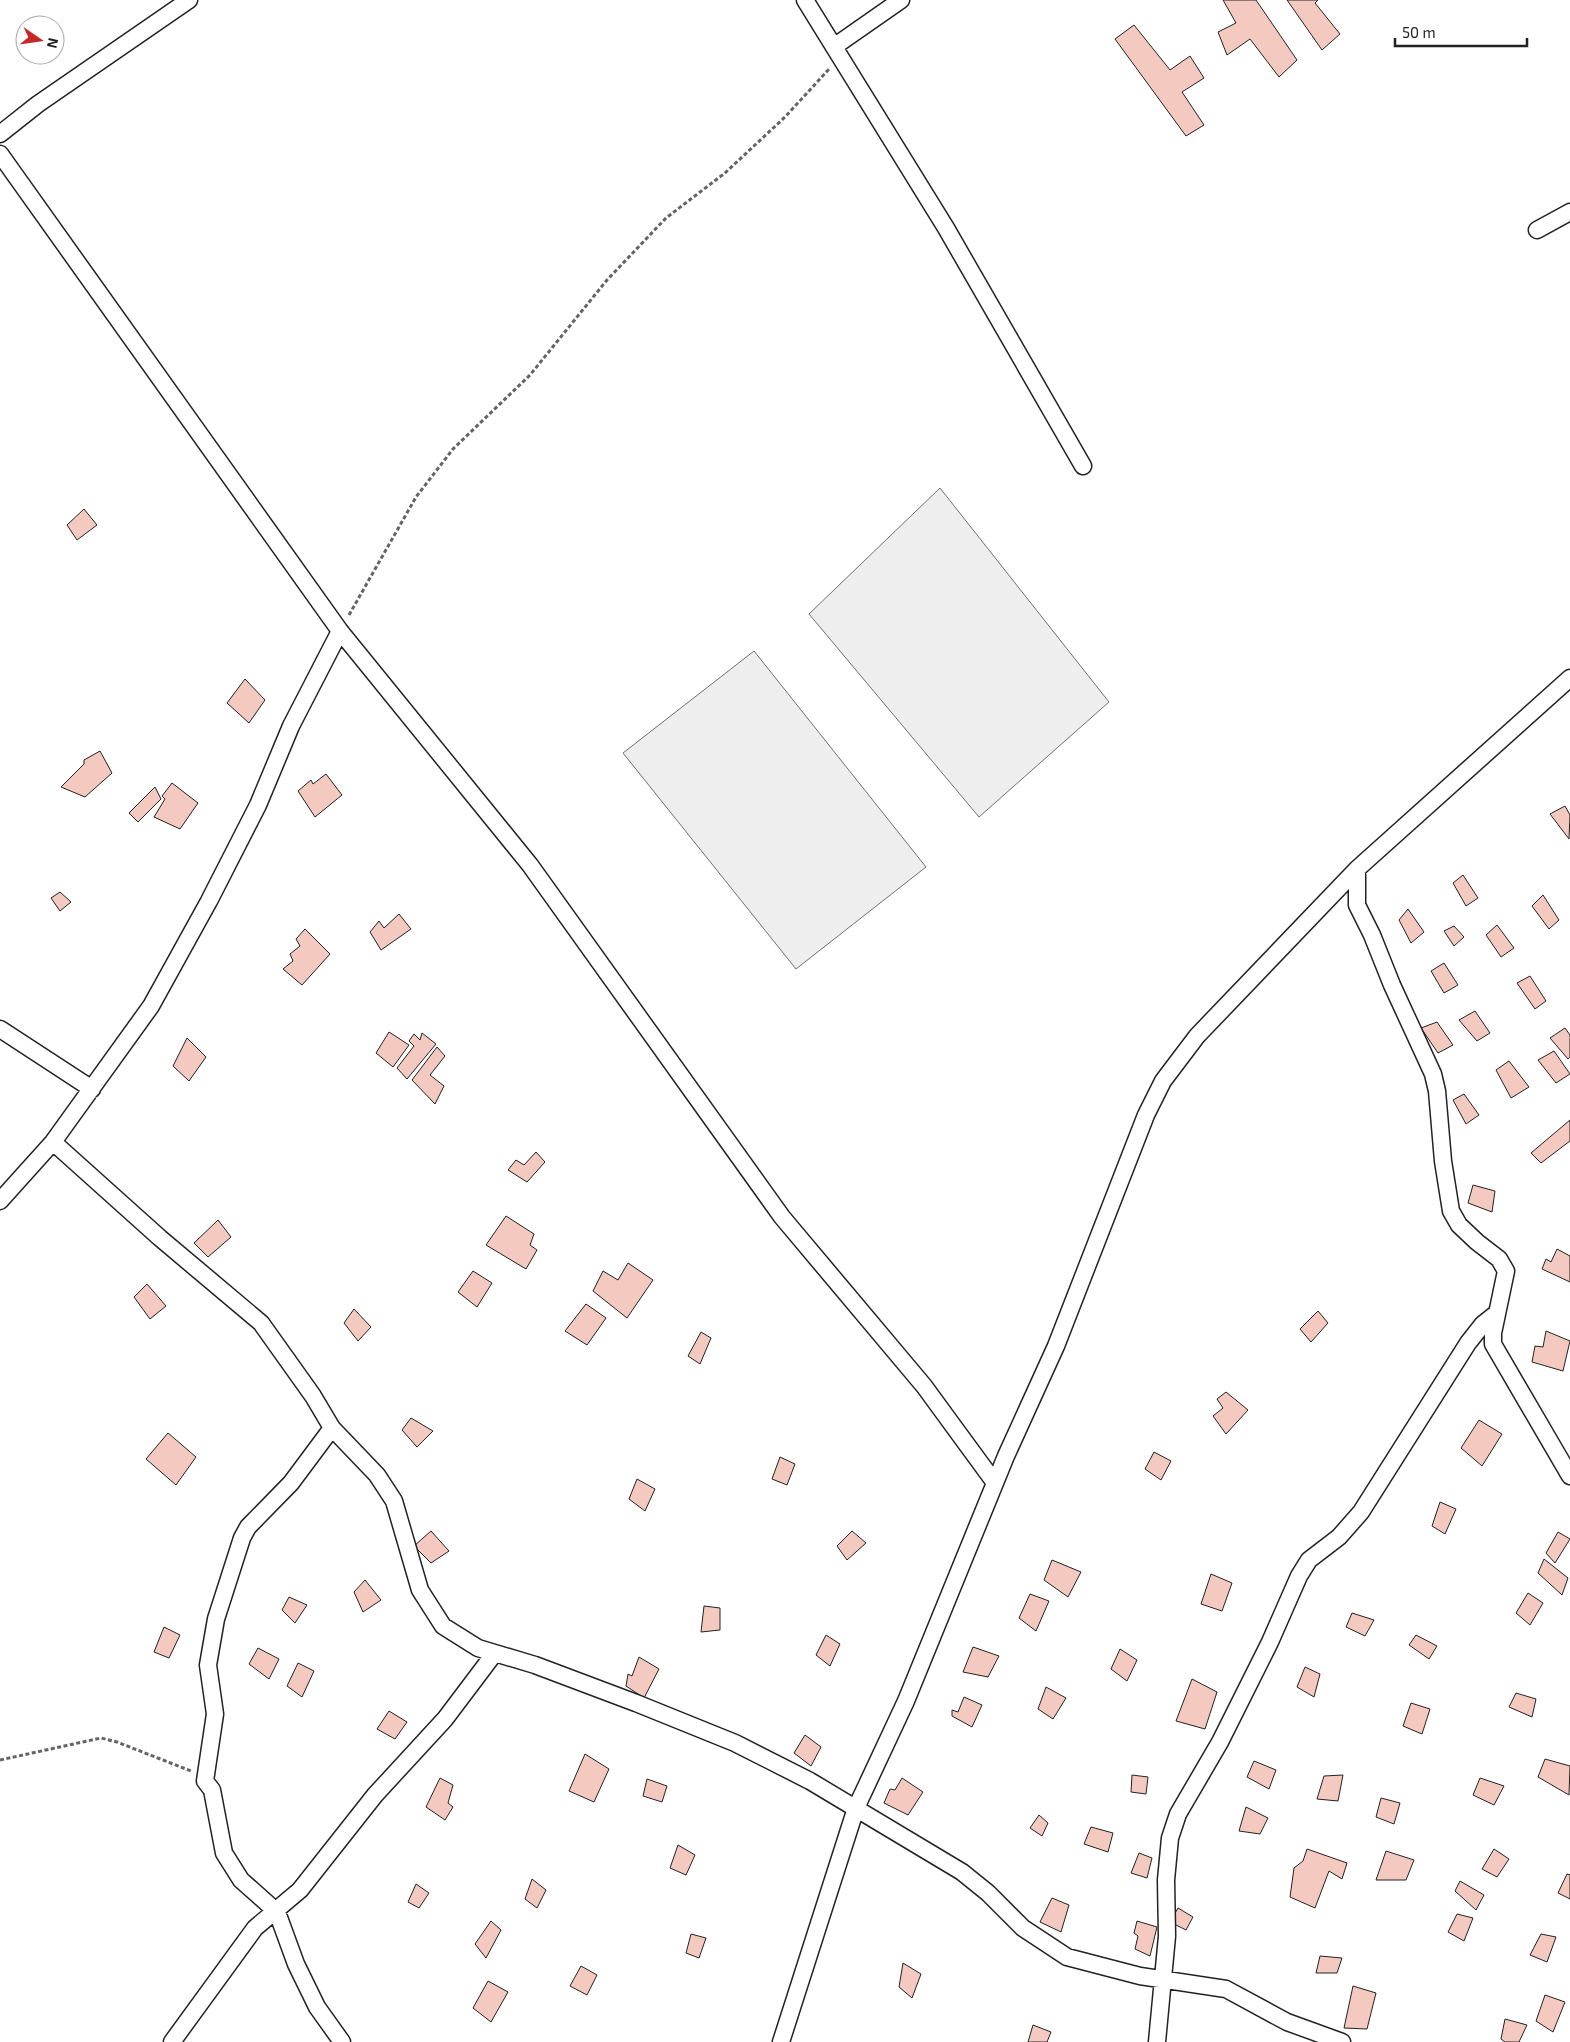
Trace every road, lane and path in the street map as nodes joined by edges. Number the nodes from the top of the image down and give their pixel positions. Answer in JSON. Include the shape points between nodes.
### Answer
{"nodes":[{"id":1,"x":189,"y":0,"type":"edge"},
{"id":2,"x":805,"y":0,"type":"edge"},
{"id":3,"x":900,"y":0,"type":"edge"},
{"id":4,"x":838,"y":52,"type":"junction"},
{"id":5,"x":0,"y":134,"type":"edge"},
{"id":6,"x":0,"y":154,"type":"edge"},
{"id":7,"x":1570,"y":212,"type":"edge"},
{"id":8,"x":1537,"y":230,"type":"dead end"},
{"id":9,"x":1083,"y":466,"type":"dead end"},
{"id":10,"x":340,"y":631,"type":"junction"},
{"id":11,"x":1570,"y":678,"type":"edge"},
{"id":12,"x":1357,"y":869,"type":"junction"},
{"id":13,"x":0,"y":1029,"type":"edge"},
{"id":14,"x":92,"y":1089,"type":"junction"},
{"id":15,"x":53,"y":1142,"type":"junction"},
{"id":16,"x":3,"y":1192,"type":"edge"},
{"id":17,"x":1497,"y":1313,"type":"junction"},
{"id":18,"x":332,"y":1428,"type":"junction"},
{"id":19,"x":1570,"y":1476,"type":"edge"},
{"id":20,"x":995,"y":1483,"type":"junction"},
{"id":21,"x":494,"y":1654,"type":"junction"},
{"id":22,"x":0,"y":1760,"type":"edge"},
{"id":23,"x":205,"y":1781,"type":"junction"},
{"id":24,"x":856,"y":1808,"type":"junction"},
{"id":25,"x":277,"y":1912,"type":"junction"},
{"id":26,"x":1164,"y":1978,"type":"junction"},
{"id":27,"x":172,"y":2042,"type":"edge"},
{"id":28,"x":342,"y":2042,"type":"edge"},
{"id":29,"x":781,"y":2042,"type":"edge"},
{"id":30,"x":1158,"y":2042,"type":"edge"},
{"id":31,"x":1342,"y":2042,"type":"edge"}],
"edges":[{"from":1,"to":5,"type":"street"},
{"from":2,"to":4,"type":"street"},
{"from":3,"to":4,"type":"street"},
{"from":4,"to":9,"type":"street","via":[[946,228]]},
{"from":4,"to":10,"type":"path","via":[[825,72],[785,117],[725,173],[666,218],[607,280],[530,375],[453,449],[416,497]]},
{"from":6,"to":10,"type":"street"},
{"from":7,"to":8,"type":"street"},
{"from":10,"to":14,"type":"street","via":[[291,726],[258,804],[209,901],[151,1006]]},
{"from":10,"to":20,"type":"street","via":[[530,865],[782,1217],[924,1386]]},
{"from":11,"to":12,"type":"street"},
{"from":12,"to":17,"type":"street","via":[[1357,905],[1435,1082],[1451,1211],[1459,1225],[1499,1259],[1506,1271]]},
{"from":12,"to":20,"type":"street","via":[[1197,1036],[1163,1081],[1146,1115],[1056,1346]]},
{"from":13,"to":14,"type":"street"},
{"from":14,"to":15,"type":"street"},
{"from":15,"to":16,"type":"street"},
{"from":15,"to":18,"type":"street","via":[[261,1323],[302,1379]]},
{"from":17,"to":19,"type":"street","via":[[1494,1344]]},
{"from":17,"to":26,"type":"street","via":[[1468,1343],[1361,1512],[1339,1537],[1309,1560],[1298,1576],[1270,1642],[1220,1742],[1178,1814],[1170,1838],[1166,1880]]},
{"from":18,"to":21,"type":"street","via":[[377,1475],[394,1501],[420,1590],[443,1626]]},
{"from":18,"to":23,"type":"street","via":[[291,1483],[248,1527],[242,1538],[216,1619],[208,1664],[215,1714]]},
{"from":20,"to":24,"type":"street","via":[[906,1701]]},
{"from":21,"to":24,"type":"street","via":[[535,1664],[735,1743]]},
{"from":21,"to":25,"type":"street","via":[[445,1719],[375,1796],[300,1890]]},
{"from":22,"to":23,"type":"path","via":[[101,1738],[164,1760],[197,1774]]},
{"from":23,"to":25,"type":"street","via":[[212,1790],[228,1862],[241,1880]]},
{"from":24,"to":26,"type":"street","via":[[962,1872],[1023,1928],[1067,1957],[1140,1976]]},
{"from":24,"to":29,"type":"street"},
{"from":25,"to":27,"type":"street","via":[[255,1928]]},
{"from":25,"to":28,"type":"street","via":[[296,1964],[317,2007]]},
{"from":26,"to":30,"type":"street"},
{"from":26,"to":31,"type":"street","via":[[1226,1989],[1288,2022]]}]}
